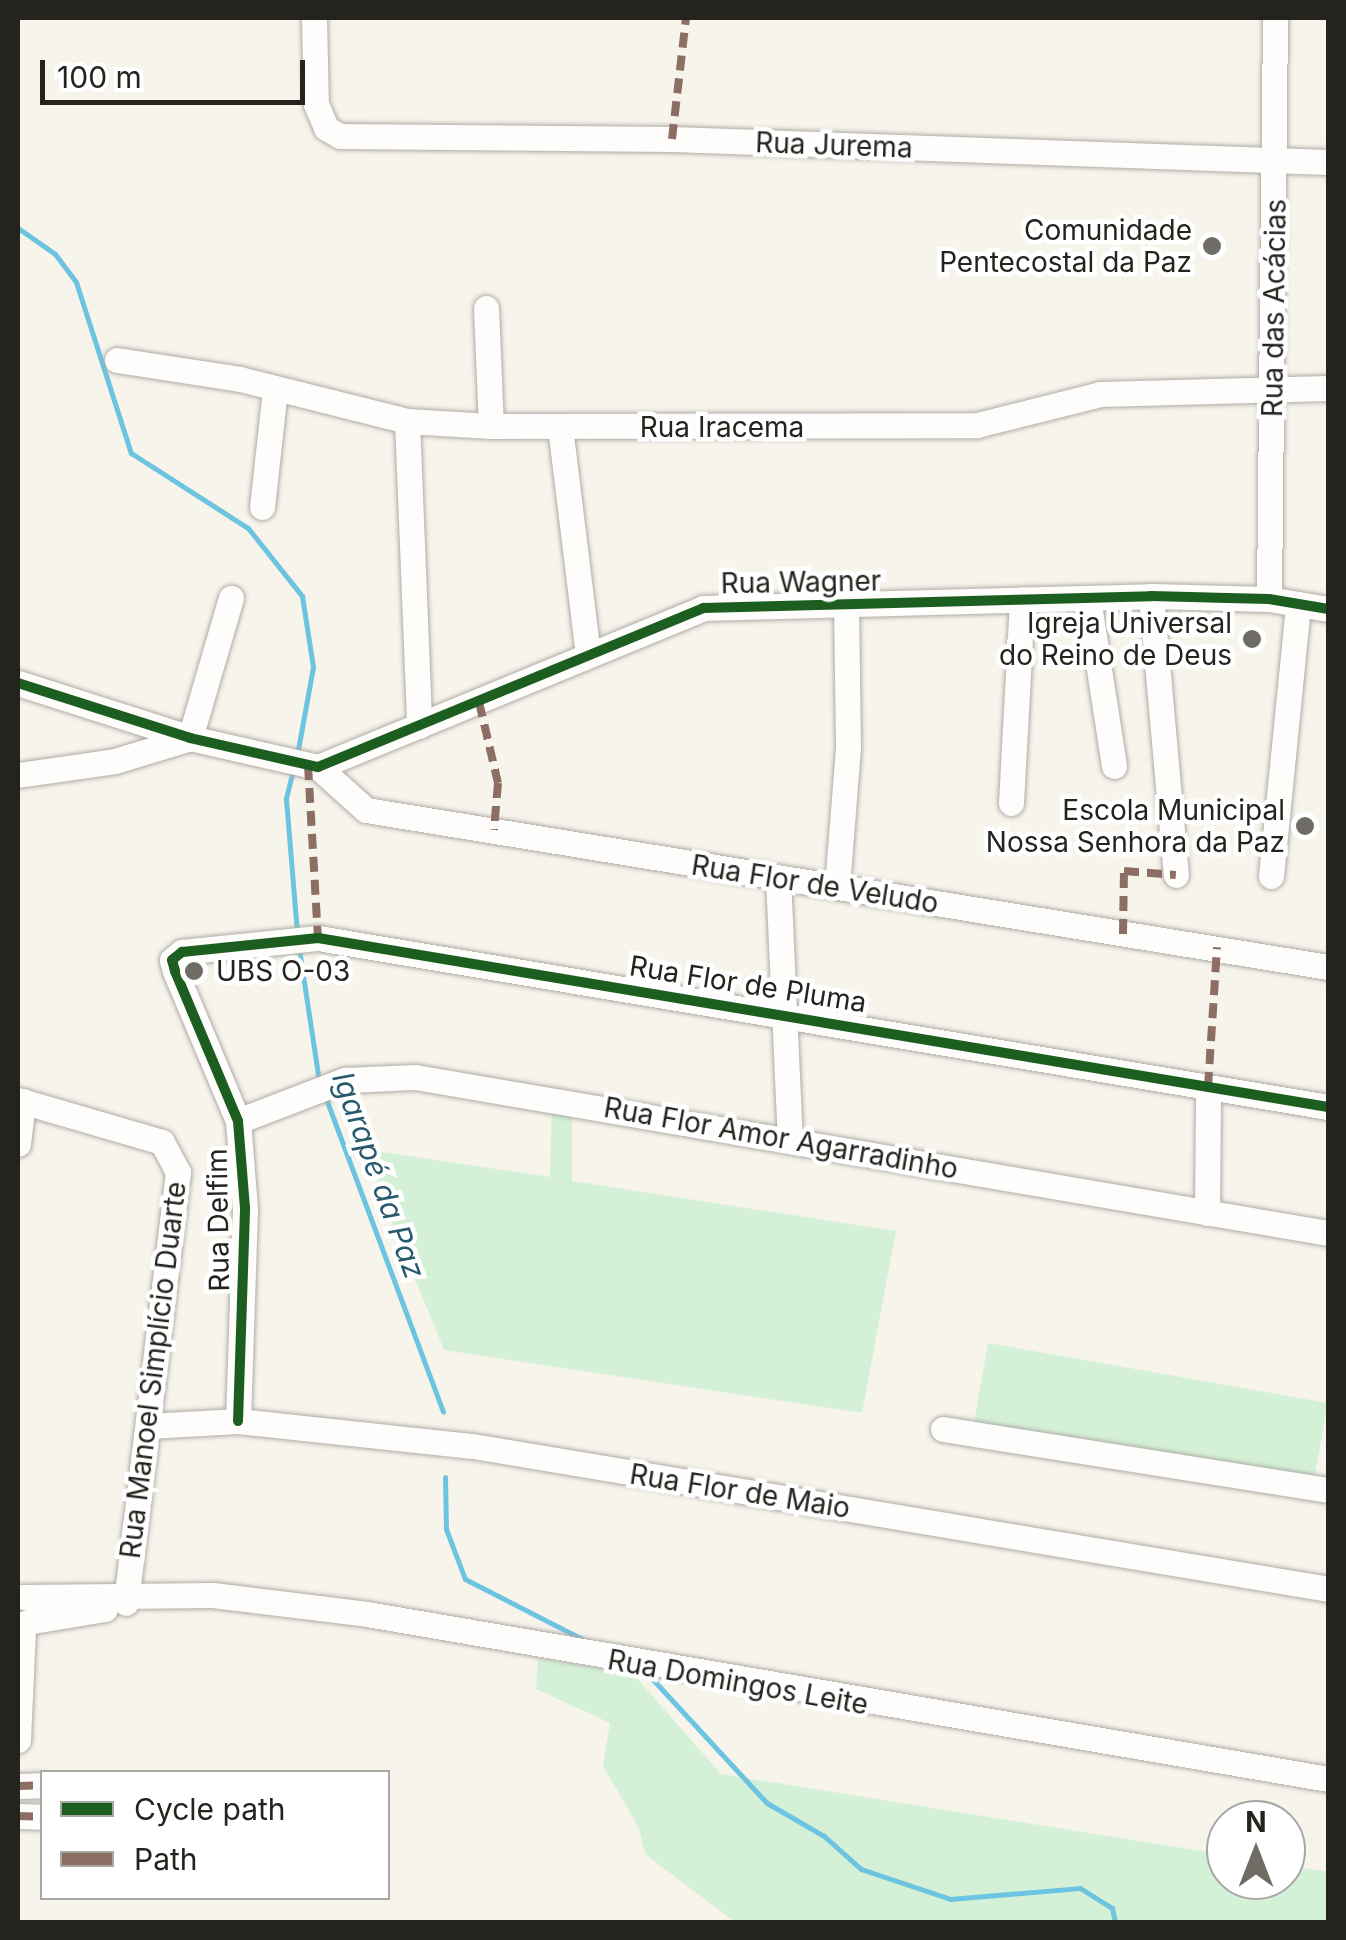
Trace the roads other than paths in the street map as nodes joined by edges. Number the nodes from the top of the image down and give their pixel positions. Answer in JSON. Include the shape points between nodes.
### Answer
{"nodes":[{"id":1,"x":314,"y":18,"type":"edge"},
{"id":2,"x":1275,"y":18,"type":"edge"},
{"id":3,"x":1276,"y":160,"type":"junction"},
{"id":4,"x":1328,"y":162,"type":"edge"},
{"id":5,"x":486,"y":308,"type":"dead end"},
{"id":6,"x":117,"y":360,"type":"dead end"},
{"id":7,"x":1272,"y":386,"type":"junction"},
{"id":8,"x":275,"y":388,"type":"junction"},
{"id":9,"x":1328,"y":388,"type":"edge"},
{"id":10,"x":407,"y":421,"type":"junction"},
{"id":11,"x":491,"y":426,"type":"junction"},
{"id":12,"x":560,"y":427,"type":"junction"},
{"id":13,"x":262,"y":507,"type":"dead end"},
{"id":14,"x":1151,"y":596,"type":"junction"},
{"id":15,"x":230,"y":598,"type":"dead end"},
{"id":16,"x":1088,"y":598,"type":"junction"},
{"id":17,"x":1022,"y":600,"type":"junction"},
{"id":18,"x":1269,"y":600,"type":"junction"},
{"id":19,"x":846,"y":604,"type":"junction"},
{"id":20,"x":1298,"y":604,"type":"junction"},
{"id":21,"x":1328,"y":610,"type":"edge"},
{"id":22,"x":588,"y":655,"type":"junction"},
{"id":23,"x":18,"y":683,"type":"edge"},
{"id":24,"x":420,"y":726,"type":"junction"},
{"id":25,"x":190,"y":738,"type":"junction"},
{"id":26,"x":313,"y":766,"type":"junction"},
{"id":27,"x":1114,"y":766,"type":"dead end"},
{"id":28,"x":18,"y":775,"type":"edge"},
{"id":29,"x":1011,"y":804,"type":"dead end"},
{"id":30,"x":1176,"y":875,"type":"dead end"},
{"id":31,"x":1271,"y":876,"type":"dead end"},
{"id":32,"x":778,"y":878,"type":"junction"},
{"id":33,"x":837,"y":887,"type":"junction"},
{"id":34,"x":1328,"y":966,"type":"edge"},
{"id":35,"x":174,"y":971,"type":"joint"},
{"id":36,"x":785,"y":1012,"type":"junction"},
{"id":37,"x":1208,"y":1087,"type":"junction"},
{"id":38,"x":20,"y":1101,"type":"edge"},
{"id":39,"x":1328,"y":1107,"type":"edge"},
{"id":40,"x":238,"y":1121,"type":"junction"},
{"id":41,"x":790,"y":1140,"type":"junction"},
{"id":42,"x":18,"y":1144,"type":"edge"},
{"id":43,"x":1207,"y":1213,"type":"junction"},
{"id":44,"x":1328,"y":1233,"type":"edge"},
{"id":45,"x":238,"y":1421,"type":"junction"},
{"id":46,"x":148,"y":1426,"type":"junction"},
{"id":47,"x":943,"y":1430,"type":"dead end"},
{"id":48,"x":1328,"y":1490,"type":"edge"},
{"id":49,"x":1328,"y":1589,"type":"edge"},
{"id":50,"x":133,"y":1596,"type":"junction"},
{"id":51,"x":22,"y":1615,"type":"edge"},
{"id":52,"x":18,"y":1740,"type":"edge"},
{"id":53,"x":1328,"y":1779,"type":"edge"}],
"edges":[{"from":1,"to":3,"type":"street","name":"Rua Jurema","via":[[316,104],[338,146],[672,139]]},
{"from":2,"to":3,"type":"street","name":"Rua das Acácias"},
{"from":3,"to":4,"type":"street","name":"Rua Jurema"},
{"from":3,"to":7,"type":"street","name":"Rua das Acácias"},
{"from":5,"to":11,"type":"street"},
{"from":6,"to":8,"type":"street","name":"Rua Iracema"},
{"from":7,"to":9,"type":"street","name":"Rua Iracema"},
{"from":7,"to":12,"type":"street","name":"Rua Iracema","via":[[1100,394],[977,425]]},
{"from":7,"to":18,"type":"street","name":"Rua das Acácias"},
{"from":8,"to":10,"type":"street","name":"Rua Iracema"},
{"from":8,"to":13,"type":"street"},
{"from":10,"to":11,"type":"street","name":"Rua Iracema"},
{"from":10,"to":24,"type":"street"},
{"from":11,"to":12,"type":"street","name":"Rua Iracema"},
{"from":12,"to":22,"type":"street"},
{"from":14,"to":16,"type":"street","name":"Rua Wagner"},
{"from":14,"to":18,"type":"street","name":"Rua Wagner"},
{"from":14,"to":30,"type":"street"},
{"from":15,"to":25,"type":"street"},
{"from":16,"to":17,"type":"street","name":"Rua Wagner"},
{"from":16,"to":27,"type":"street"},
{"from":17,"to":19,"type":"street","name":"Rua Wagner"},
{"from":17,"to":29,"type":"street"},
{"from":18,"to":20,"type":"street","name":"Rua Wagner"},
{"from":19,"to":22,"type":"street","name":"Rua Wagner","via":[[703,608]]},
{"from":19,"to":33,"type":"street","via":[[848,746]]},
{"from":20,"to":21,"type":"street","name":"Rua Wagner"},
{"from":20,"to":31,"type":"street"},
{"from":22,"to":24,"type":"street","name":"Rua Wagner"},
{"from":23,"to":25,"type":"street"},
{"from":24,"to":26,"type":"street","name":"Rua Wagner"},
{"from":25,"to":26,"type":"street"},
{"from":25,"to":28,"type":"street","via":[[115,761]]},
{"from":26,"to":32,"type":"street","name":"Rua Flor de Veludo","via":[[366,810]]},
{"from":32,"to":33,"type":"street","name":"Rua Flor de Veludo"},
{"from":32,"to":36,"type":"street"},
{"from":33,"to":34,"type":"street","name":"Rua Flor de Veludo"},
{"from":35,"to":36,"type":"street","name":"Rua Flor de Pluma","via":[[172,960],[182,952],[318,938]]},
{"from":35,"to":40,"type":"street","name":"Rua Delfim"},
{"from":36,"to":37,"type":"street","name":"Rua Flor de Pluma"},
{"from":36,"to":41,"type":"street"},
{"from":37,"to":39,"type":"street","name":"Rua Flor de Pluma"},
{"from":37,"to":43,"type":"street"},
{"from":38,"to":42,"type":"street"},
{"from":38,"to":46,"type":"street","name":"Rua Manoel Simplício Duarte","via":[[162,1142],[178,1172]]},
{"from":40,"to":41,"type":"street","name":"Rua Flor Amor Agarradinho","via":[[345,1080],[415,1077]]},
{"from":40,"to":45,"type":"street","name":"Rua Delfim","via":[[245,1208]]},
{"from":41,"to":43,"type":"street","name":"Rua Flor Amor Agarradinho"},
{"from":43,"to":44,"type":"street","name":"Rua Flor Amor Agarradinho"},
{"from":45,"to":46,"type":"street","name":"Rua Flor de Maio"},
{"from":45,"to":49,"type":"street","name":"Rua Flor de Maio","via":[[472,1446]]},
{"from":46,"to":50,"type":"street","name":"Rua Manoel Simplício Duarte"},
{"from":47,"to":48,"type":"street"},
{"from":50,"to":51,"type":"street","name":"Rua Domingos Leite"},
{"from":50,"to":53,"type":"street","name":"Rua Domingos Leite","via":[[367,1614]]},
{"from":51,"to":52,"type":"street"}]}
